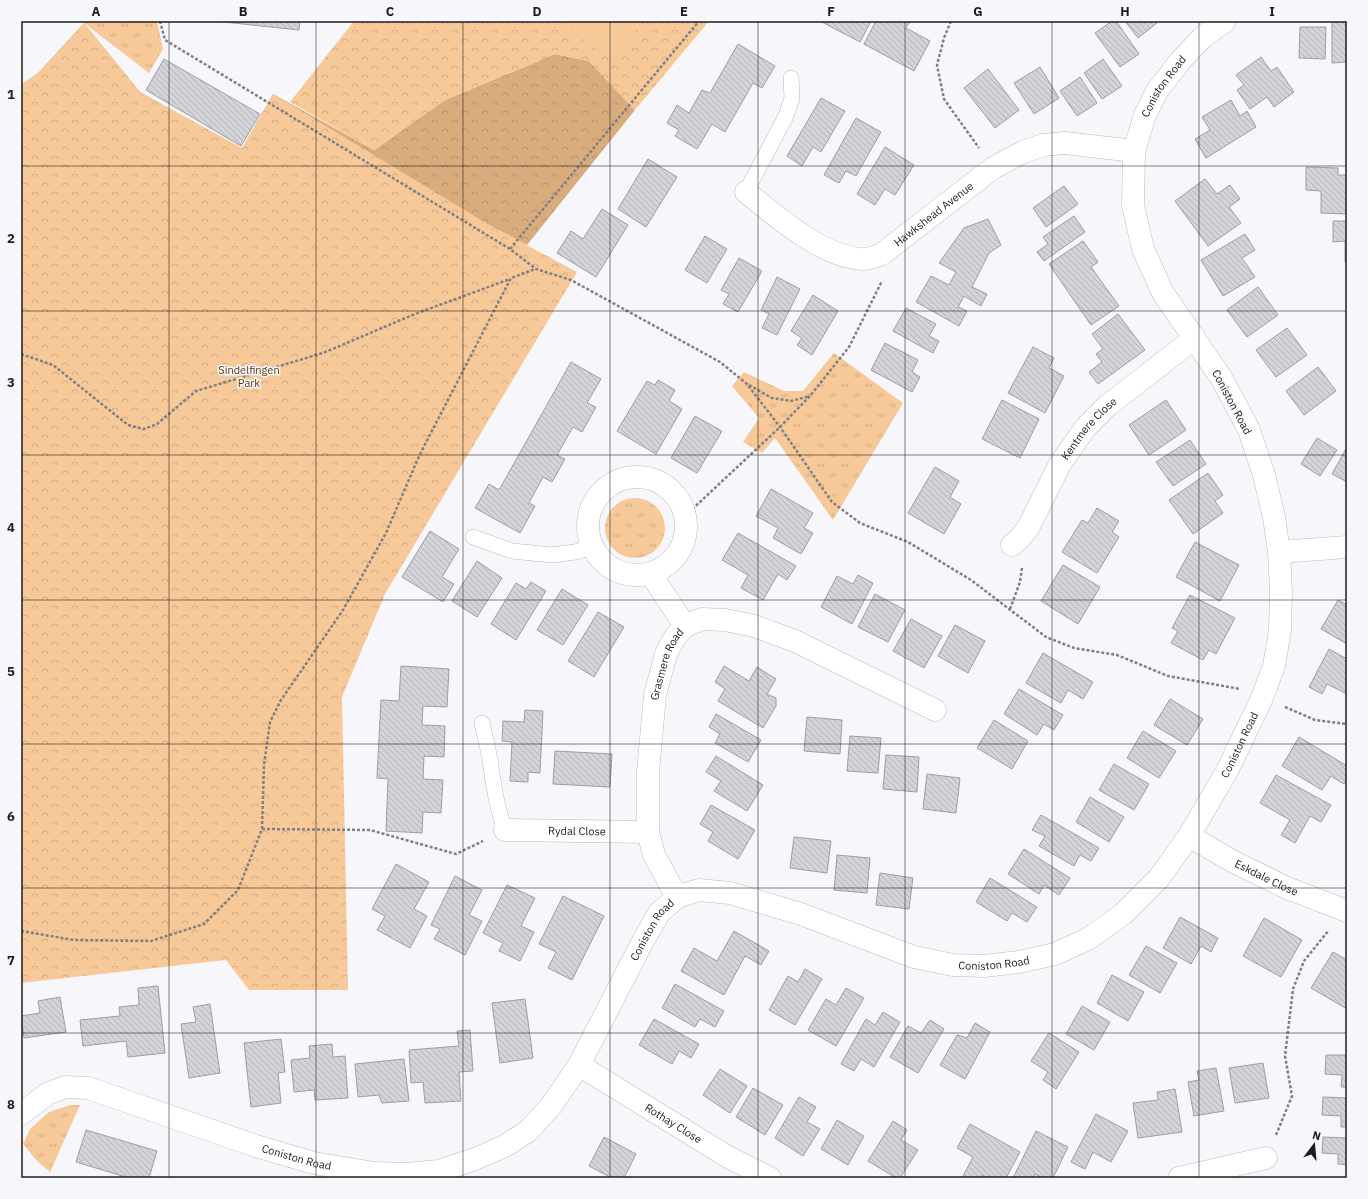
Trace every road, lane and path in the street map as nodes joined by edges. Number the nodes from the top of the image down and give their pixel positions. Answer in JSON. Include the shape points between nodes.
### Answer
{"nodes":[{"id":1,"x":160,"y":21,"type":"edge"},
{"id":2,"x":699,"y":21,"type":"edge"},
{"id":3,"x":951,"y":21,"type":"edge"},
{"id":4,"x":1225,"y":21,"type":"edge"},
{"id":5,"x":791,"y":78,"type":"dead end"},
{"id":6,"x":1134,"y":151,"type":"junction"},
{"id":7,"x":993,"y":168,"type":"junction"},
{"id":8,"x":746,"y":192,"type":"joint"},
{"id":9,"x":510,"y":249,"type":"junction"},
{"id":10,"x":882,"y":254,"type":"junction"},
{"id":11,"x":536,"y":269,"type":"junction"},
{"id":12,"x":511,"y":278,"type":"junction"},
{"id":13,"x":1195,"y":338,"type":"junction"},
{"id":14,"x":21,"y":354,"type":"edge"},
{"id":15,"x":747,"y":384,"type":"junction"},
{"id":16,"x":810,"y":396,"type":"junction"},
{"id":17,"x":780,"y":427,"type":"junction"},
{"id":18,"x":685,"y":516,"type":"junction"},
{"id":19,"x":473,"y":537,"type":"dead end"},
{"id":20,"x":1012,"y":545,"type":"joint"},
{"id":21,"x":1347,"y":546,"type":"edge"},
{"id":22,"x":593,"y":547,"type":"junction"},
{"id":23,"x":1279,"y":552,"type":"junction"},
{"id":24,"x":650,"y":573,"type":"junction"},
{"id":25,"x":1010,"y":609,"type":"junction"},
{"id":26,"x":685,"y":626,"type":"junction"},
{"id":27,"x":1262,"y":698,"type":"junction"},
{"id":28,"x":935,"y":710,"type":"dead end"},
{"id":29,"x":482,"y":723,"type":"dead end"},
{"id":30,"x":1347,"y":724,"type":"edge"},
{"id":31,"x":262,"y":829,"type":"junction"},
{"id":32,"x":505,"y":830,"type":"junction"},
{"id":33,"x":648,"y":832,"type":"junction"},
{"id":34,"x":1189,"y":836,"type":"junction"},
{"id":35,"x":677,"y":897,"type":"junction"},
{"id":36,"x":1346,"y":911,"type":"edge"},
{"id":37,"x":21,"y":931,"type":"edge"},
{"id":38,"x":579,"y":1065,"type":"junction"},
{"id":39,"x":21,"y":1114,"type":"edge"},
{"id":40,"x":1266,"y":1158,"type":"joint"},
{"id":41,"x":770,"y":1178,"type":"edge"},
{"id":42,"x":1179,"y":1178,"type":"edge"}],
"edges":[{"from":1,"to":9,"type":"path","via":[[165,40]]},
{"from":2,"to":9,"type":"path"},
{"from":3,"to":7,"type":"path","via":[[937,65],[944,99]]},
{"from":4,"to":6,"type":"street","name":"Coniston Road","via":[[1203,37],[1180,60],[1157,91],[1145,115]]},
{"from":5,"to":8,"type":"lane","via":[[792,98],[786,116]]},
{"from":6,"to":7,"type":"street","name":"Hawkshead Avenue","via":[[1066,143],[1043,145]]},
{"from":6,"to":13,"type":"street","name":"Coniston Road","via":[[1133,205],[1143,249],[1163,293]]},
{"from":7,"to":10,"type":"street","name":"Hawkshead Avenue"},
{"from":8,"to":10,"type":"street","name":"Hawkshead Avenue","via":[[805,237],[839,254],[863,259]]},
{"from":9,"to":11,"type":"path"},
{"from":10,"to":16,"type":"path","via":[[882,280],[849,347]]},
{"from":11,"to":12,"type":"path"},
{"from":11,"to":15,"type":"path","via":[[571,280],[720,362]]},
{"from":12,"to":14,"type":"path","via":[[415,314],[323,354],[196,391],[157,424],[144,429],[128,425],[53,365]]},
{"from":12,"to":31,"type":"path","via":[[420,454],[386,533],[343,610],[281,700],[270,722],[264,765]]},
{"from":13,"to":20,"type":"street","name":"Kentmere Close","via":[[1107,406],[1086,427],[1060,464],[1028,528]]},
{"from":13,"to":23,"type":"street","name":"Coniston Road","via":[[1222,379],[1249,430],[1264,475]]},
{"from":15,"to":16,"type":"path","via":[[772,398],[791,401]]},
{"from":15,"to":17,"type":"path"},
{"from":16,"to":17,"type":"path"},
{"from":17,"to":18,"type":"path"},
{"from":17,"to":25,"type":"path","via":[[832,502],[860,523],[908,542],[971,580]]},
{"from":18,"to":22,"type":"street","via":[[679,500],[666,486],[651,479],[634,477],[620,480],[605,488],[594,502],[589,514],[588,531]]},
{"from":18,"to":24,"type":"street","via":[[685,535],[679,550],[668,564]]},
{"from":19,"to":22,"type":"lane","via":[[512,551],[552,555]]},
{"from":20,"to":25,"type":"path","via":[[1023,563],[1020,582]]},
{"from":21,"to":23,"type":"street"},
{"from":22,"to":24,"type":"street","via":[[603,561],[617,570],[634,575]]},
{"from":23,"to":27,"type":"street","name":"Coniston Road","via":[[1280,630],[1274,666]]},
{"from":24,"to":26,"type":"street"},
{"from":25,"to":27,"type":"path","via":[[1046,637],[1074,648],[1117,654],[1168,676],[1236,688]]},
{"from":26,"to":28,"type":"street","name":"Grasmere Road","via":[[702,620],[725,620],[754,626],[795,641]]},
{"from":26,"to":33,"type":"street","name":"Grasmere Road","via":[[675,637],[666,654],[655,695],[648,772]]},
{"from":27,"to":30,"type":"path","via":[[1315,720]]},
{"from":27,"to":34,"type":"street","name":"Coniston Road","via":[[1227,771]]},
{"from":29,"to":32,"type":"lane","via":[[490,758],[494,794]]},
{"from":31,"to":32,"type":"path","via":[[370,830],[456,854]]},
{"from":31,"to":37,"type":"path","via":[[238,890],[204,924],[150,941],[74,940]]},
{"from":32,"to":33,"type":"street","name":"Rydal Close"},
{"from":33,"to":35,"type":"street","name":"Grasmere Road","via":[[654,855]]},
{"from":34,"to":35,"type":"street","name":"Coniston Road","via":[[1159,878],[1123,914],[1088,939],[1055,954],[1019,962],[953,966],[914,957],[801,914],[730,893],[699,890]]},
{"from":34,"to":36,"type":"street","name":"Eskdale Close","via":[[1232,861],[1288,888]]},
{"from":35,"to":38,"type":"street","name":"Coniston Road","via":[[659,913],[643,940]]},
{"from":36,"to":40,"type":"path","via":[[1304,961],[1292,989],[1285,1056],[1292,1096]]},
{"from":38,"to":39,"type":"street","name":"Coniston Road","via":[[551,1106],[528,1132],[505,1146],[475,1159],[439,1171],[406,1174],[374,1173],[314,1163],[256,1146],[88,1088],[65,1087],[47,1094]]},
{"from":38,"to":41,"type":"street","name":"Rothay Close","via":[[728,1157]]},
{"from":40,"to":42,"type":"street"}]}
